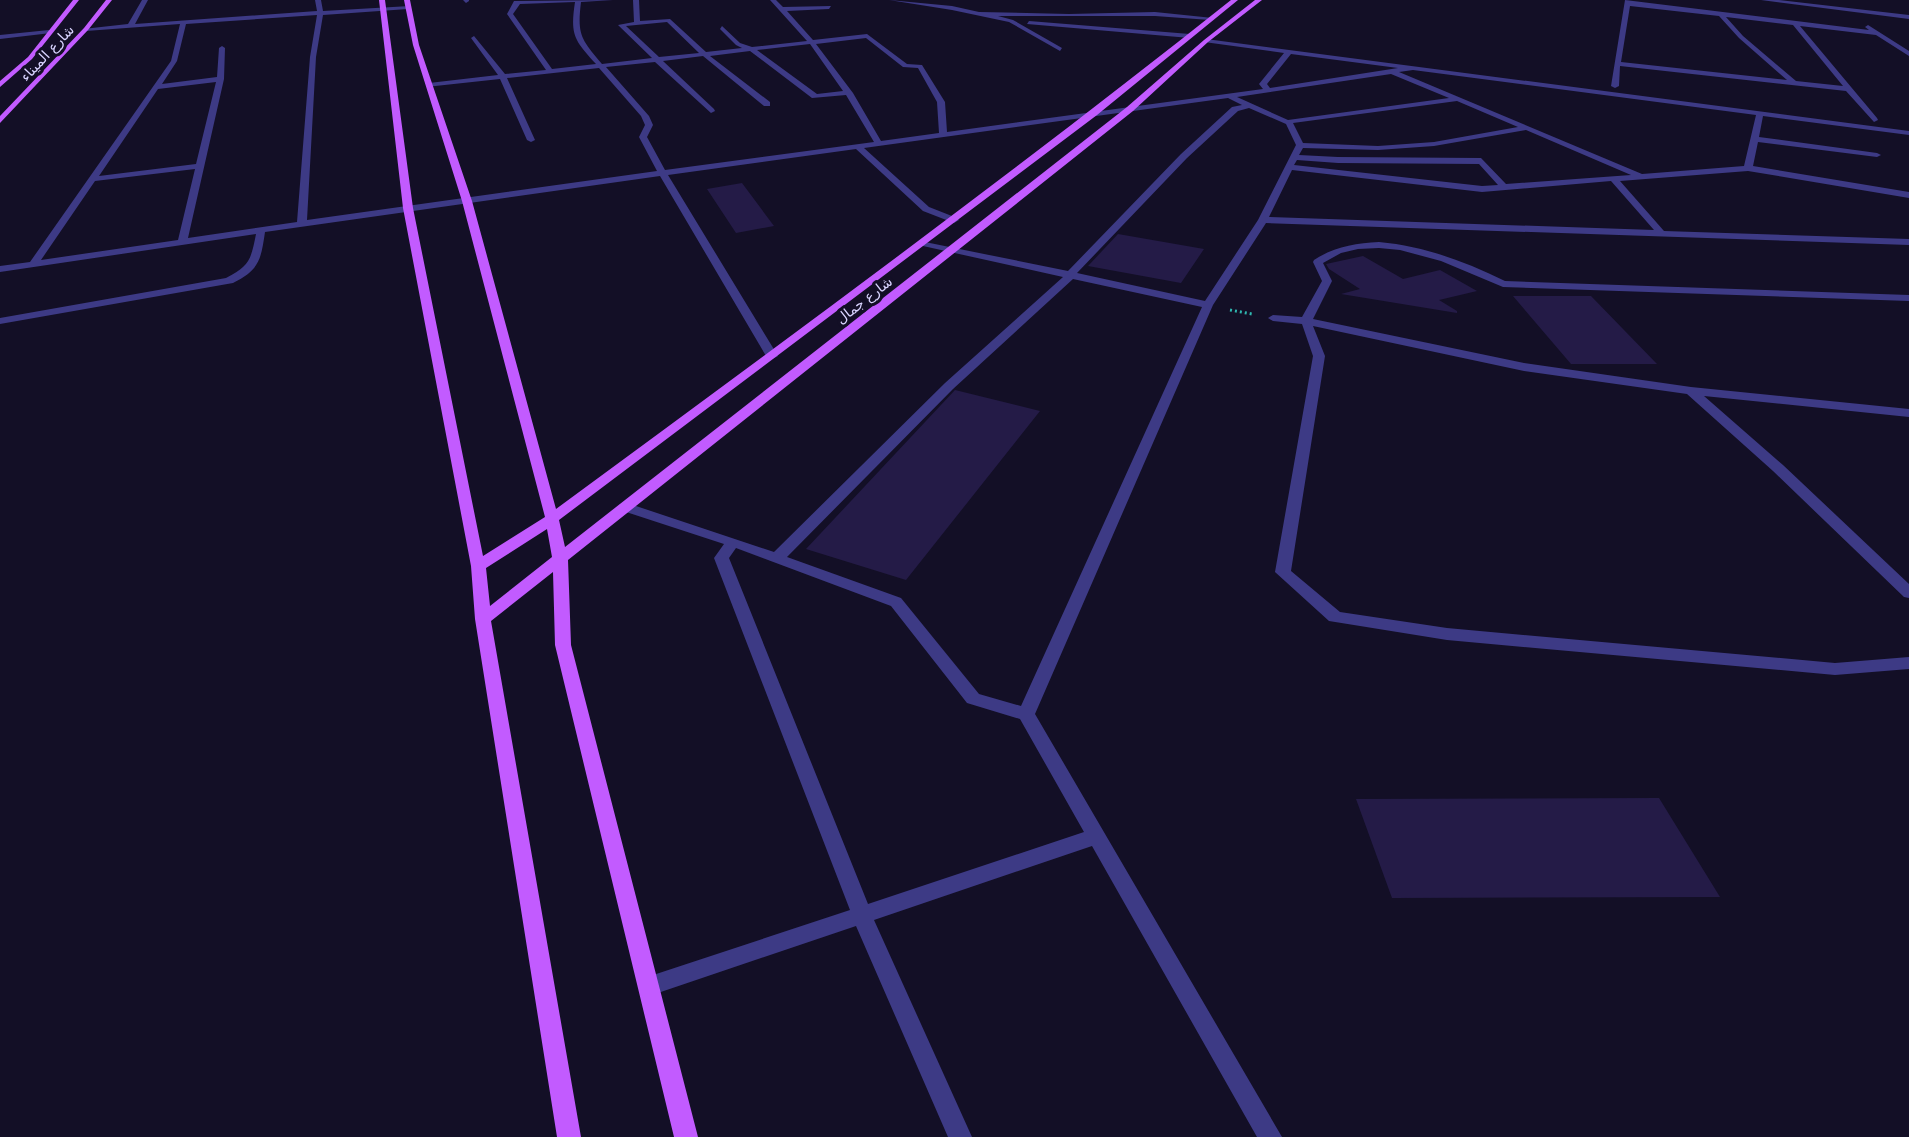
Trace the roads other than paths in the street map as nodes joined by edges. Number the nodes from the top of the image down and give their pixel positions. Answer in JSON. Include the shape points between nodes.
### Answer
{"nodes":[{"id":1,"x":76,"y":0,"type":"edge"},
{"id":2,"x":109,"y":0,"type":"edge"},
{"id":3,"x":145,"y":0,"type":"edge"},
{"id":4,"x":318,"y":0,"type":"edge"},
{"id":5,"x":610,"y":0,"type":"edge"},
{"id":6,"x":636,"y":0,"type":"edge"},
{"id":7,"x":773,"y":0,"type":"edge"},
{"id":8,"x":892,"y":0,"type":"edge"},
{"id":9,"x":1235,"y":0,"type":"edge"},
{"id":10,"x":1259,"y":0,"type":"edge"},
{"id":11,"x":1764,"y":0,"type":"edge"},
{"id":12,"x":518,"y":1,"type":"edge"},
{"id":13,"x":578,"y":1,"type":"edge"},
{"id":14,"x":1629,"y":2,"type":"edge"},
{"id":15,"x":408,"y":3,"type":"edge"},
{"id":16,"x":383,"y":4,"type":"edge"},
{"id":17,"x":829,"y":7,"type":"dead end"},
{"id":18,"x":783,"y":9,"type":"junction"},
{"id":19,"x":1850,"y":11,"type":"junction"},
{"id":20,"x":320,"y":14,"type":"junction"},
{"id":21,"x":977,"y":14,"type":"junction"},
{"id":22,"x":1721,"y":15,"type":"junction"},
{"id":23,"x":1909,"y":17,"type":"edge"},
{"id":24,"x":1210,"y":18,"type":"junction"},
{"id":25,"x":1011,"y":21,"type":"junction"},
{"id":26,"x":637,"y":23,"type":"junction"},
{"id":27,"x":183,"y":24,"type":"junction"},
{"id":28,"x":1795,"y":24,"type":"junction"},
{"id":29,"x":130,"y":27,"type":"junction"},
{"id":30,"x":722,"y":27,"type":"dead end"},
{"id":31,"x":86,"y":29,"type":"junction"},
{"id":32,"x":76,"y":30,"type":"dead end"},
{"id":33,"x":58,"y":32,"type":"dead end"},
{"id":34,"x":49,"y":33,"type":"junction"},
{"id":35,"x":1875,"y":33,"type":"junction"},
{"id":36,"x":1190,"y":36,"type":"junction"},
{"id":37,"x":0,"y":37,"type":"edge"},
{"id":38,"x":474,"y":38,"type":"dead end"},
{"id":39,"x":1210,"y":38,"type":"junction"},
{"id":40,"x":812,"y":42,"type":"junction"},
{"id":41,"x":222,"y":48,"type":"dead end"},
{"id":42,"x":751,"y":49,"type":"junction"},
{"id":43,"x":1059,"y":49,"type":"dead end"},
{"id":44,"x":1289,"y":52,"type":"junction"},
{"id":45,"x":704,"y":54,"type":"junction"},
{"id":46,"x":1909,"y":54,"type":"edge"},
{"id":47,"x":656,"y":60,"type":"junction"},
{"id":48,"x":1617,"y":64,"type":"junction"},
{"id":49,"x":602,"y":65,"type":"junction"},
{"id":50,"x":1413,"y":68,"type":"junction"},
{"id":51,"x":550,"y":71,"type":"junction"},
{"id":52,"x":1393,"y":72,"type":"junction"},
{"id":53,"x":503,"y":77,"type":"junction"},
{"id":54,"x":220,"y":79,"type":"junction"},
{"id":55,"x":1793,"y":82,"type":"junction"},
{"id":56,"x":0,"y":85,"type":"edge"},
{"id":57,"x":429,"y":85,"type":"junction"},
{"id":58,"x":1615,"y":86,"type":"junction"},
{"id":59,"x":156,"y":87,"type":"junction"},
{"id":60,"x":1848,"y":89,"type":"junction"},
{"id":61,"x":1268,"y":90,"type":"junction"},
{"id":62,"x":849,"y":93,"type":"junction"},
{"id":63,"x":1228,"y":96,"type":"junction"},
{"id":64,"x":1458,"y":99,"type":"junction"},
{"id":65,"x":767,"y":104,"type":"dead end"},
{"id":66,"x":1250,"y":105,"type":"junction"},
{"id":67,"x":1130,"y":109,"type":"junction"},
{"id":68,"x":711,"y":111,"type":"dead end"},
{"id":69,"x":1094,"y":113,"type":"junction"},
{"id":70,"x":1760,"y":114,"type":"junction"},
{"id":71,"x":1874,"y":120,"type":"junction"},
{"id":72,"x":0,"y":121,"type":"edge"},
{"id":73,"x":1287,"y":122,"type":"junction"},
{"id":74,"x":1909,"y":124,"type":"edge"},
{"id":75,"x":1527,"y":128,"type":"junction"},
{"id":76,"x":1909,"y":133,"type":"edge"},
{"id":77,"x":943,"y":135,"type":"junction"},
{"id":78,"x":531,"y":140,"type":"dead end"},
{"id":79,"x":1754,"y":140,"type":"junction"},
{"id":80,"x":879,"y":144,"type":"junction"},
{"id":81,"x":858,"y":147,"type":"junction"},
{"id":82,"x":1877,"y":155,"type":"dead end"},
{"id":83,"x":1294,"y":156,"type":"junction"},
{"id":84,"x":200,"y":166,"type":"junction"},
{"id":85,"x":1748,"y":168,"type":"junction"},
{"id":86,"x":662,"y":173,"type":"junction"},
{"id":87,"x":1643,"y":176,"type":"junction"},
{"id":88,"x":1614,"y":178,"type":"junction"},
{"id":89,"x":92,"y":179,"type":"junction"},
{"id":90,"x":1504,"y":187,"type":"junction"},
{"id":91,"x":1909,"y":195,"type":"edge"},
{"id":92,"x":467,"y":201,"type":"junction"},
{"id":93,"x":408,"y":208,"type":"junction"},
{"id":94,"x":954,"y":220,"type":"junction"},
{"id":95,"x":1263,"y":220,"type":"junction"},
{"id":96,"x":302,"y":224,"type":"junction"},
{"id":97,"x":261,"y":230,"type":"junction"},
{"id":98,"x":1662,"y":234,"type":"junction"},
{"id":99,"x":182,"y":242,"type":"junction"},
{"id":100,"x":1909,"y":242,"type":"edge"},
{"id":101,"x":923,"y":243,"type":"junction"},
{"id":102,"x":952,"y":249,"type":"junction"},
{"id":103,"x":33,"y":264,"type":"junction"},
{"id":104,"x":0,"y":269,"type":"edge"},
{"id":105,"x":1070,"y":275,"type":"junction"},
{"id":106,"x":1909,"y":298,"type":"edge"},
{"id":107,"x":1208,"y":305,"type":"junction"},
{"id":108,"x":1273,"y":318,"type":"road end"},
{"id":109,"x":0,"y":321,"type":"edge"},
{"id":110,"x":1306,"y":321,"type":"junction"},
{"id":111,"x":772,"y":356,"type":"junction"},
{"id":112,"x":1691,"y":392,"type":"junction"},
{"id":113,"x":1909,"y":413,"type":"edge"},
{"id":114,"x":625,"y":507,"type":"junction"},
{"id":115,"x":552,"y":519,"type":"junction"},
{"id":116,"x":733,"y":542,"type":"junction"},
{"id":117,"x":560,"y":558,"type":"junction"},
{"id":118,"x":777,"y":558,"type":"junction"},
{"id":119,"x":478,"y":566,"type":"junction"},
{"id":120,"x":1909,"y":593,"type":"edge"},
{"id":121,"x":483,"y":619,"type":"junction"},
{"id":122,"x":1909,"y":663,"type":"edge"},
{"id":123,"x":1026,"y":714,"type":"junction"},
{"id":124,"x":1097,"y":836,"type":"junction"},
{"id":125,"x":862,"y":915,"type":"junction"},
{"id":126,"x":649,"y":986,"type":"junction"},
{"id":127,"x":568,"y":1137,"type":"edge"},
{"id":128,"x":686,"y":1137,"type":"edge"},
{"id":129,"x":960,"y":1137,"type":"edge"},
{"id":130,"x":1270,"y":1137,"type":"edge"}],
"edges":[{"from":1,"to":34,"type":"main road"},
{"from":2,"to":31,"type":"main road","name":"شارع الميناء"},
{"from":3,"to":29,"type":"street"},
{"from":4,"to":20,"type":"street"},
{"from":5,"to":13,"type":"street"},
{"from":6,"to":26,"type":"street"},
{"from":7,"to":18,"type":"street"},
{"from":8,"to":21,"type":"street"},
{"from":9,"to":24,"type":"main road","name":"شارع جمال"},
{"from":10,"to":39,"type":"main road","name":"شارع جمال"},
{"from":11,"to":19,"type":"street"},
{"from":12,"to":13,"type":"street"},
{"from":12,"to":51,"type":"street","via":[[510,14]]},
{"from":13,"to":49,"type":"street","via":[[575,31],[583,48]]},
{"from":14,"to":22,"type":"street"},
{"from":14,"to":48,"type":"street"},
{"from":15,"to":16,"type":"street"},
{"from":15,"to":57,"type":"main road"},
{"from":16,"to":20,"type":"street"},
{"from":16,"to":93,"type":"main road"},
{"from":17,"to":18,"type":"street"},
{"from":18,"to":40,"type":"street"},
{"from":19,"to":23,"type":"street"},
{"from":19,"to":35,"type":"street"},
{"from":20,"to":27,"type":"street"},
{"from":20,"to":96,"type":"street","via":[[313,57]]},
{"from":21,"to":24,"type":"street","via":[[1014,10],[1069,16],[1155,14]]},
{"from":21,"to":25,"type":"street"},
{"from":22,"to":28,"type":"street"},
{"from":22,"to":55,"type":"street"},
{"from":24,"to":36,"type":"main road","name":"شارع جمال"},
{"from":25,"to":36,"type":"street"},
{"from":25,"to":43,"type":"street"},
{"from":26,"to":45,"type":"street","via":[[668,20]]},
{"from":26,"to":47,"type":"street","via":[[621,25]]},
{"from":27,"to":29,"type":"street"},
{"from":27,"to":59,"type":"street","via":[[174,61]]},
{"from":28,"to":35,"type":"street"},
{"from":28,"to":60,"type":"street"},
{"from":29,"to":31,"type":"street"},
{"from":30,"to":42,"type":"street","via":[[738,44]]},
{"from":31,"to":32,"type":"main road"},
{"from":31,"to":72,"type":"main road","name":"شارع الميناء"},
{"from":33,"to":34,"type":"main road"},
{"from":34,"to":37,"type":"street"},
{"from":34,"to":56,"type":"main road","via":[[30,58]]},
{"from":35,"to":46,"type":"street"},
{"from":36,"to":69,"type":"main road","name":"شارع جمال"},
{"from":38,"to":53,"type":"street"},
{"from":39,"to":44,"type":"street"},
{"from":39,"to":58,"type":"street"},
{"from":39,"to":67,"type":"main road","name":"شارع جمال"},
{"from":40,"to":42,"type":"street"},
{"from":40,"to":62,"type":"street"},
{"from":40,"to":77,"type":"street","via":[[867,36],[905,66],[920,66],[941,102]]},
{"from":41,"to":54,"type":"street"},
{"from":42,"to":45,"type":"street"},
{"from":42,"to":62,"type":"street","via":[[815,96]]},
{"from":44,"to":50,"type":"street"},
{"from":44,"to":61,"type":"street","via":[[1263,84]]},
{"from":45,"to":47,"type":"street"},
{"from":45,"to":65,"type":"street"},
{"from":47,"to":49,"type":"street"},
{"from":47,"to":68,"type":"street"},
{"from":48,"to":55,"type":"street"},
{"from":48,"to":58,"type":"street"},
{"from":49,"to":51,"type":"street"},
{"from":49,"to":86,"type":"street","via":[[645,116],[649,125],[643,136]]},
{"from":50,"to":52,"type":"street"},
{"from":50,"to":70,"type":"street"},
{"from":51,"to":53,"type":"street"},
{"from":52,"to":61,"type":"street"},
{"from":52,"to":64,"type":"street"},
{"from":53,"to":57,"type":"street"},
{"from":53,"to":78,"type":"street"},
{"from":54,"to":59,"type":"street"},
{"from":54,"to":84,"type":"street"},
{"from":55,"to":60,"type":"street"},
{"from":57,"to":92,"type":"main road"},
{"from":58,"to":71,"type":"street"},
{"from":59,"to":89,"type":"street"},
{"from":60,"to":71,"type":"street"},
{"from":61,"to":63,"type":"street"},
{"from":62,"to":80,"type":"street"},
{"from":63,"to":66,"type":"street"},
{"from":63,"to":67,"type":"street"},
{"from":64,"to":73,"type":"street"},
{"from":64,"to":75,"type":"street"},
{"from":66,"to":73,"type":"street"},
{"from":66,"to":105,"type":"street","via":[[1235,109],[1223,119]]},
{"from":67,"to":69,"type":"street"},
{"from":67,"to":102,"type":"main road","name":"شارع جمال"},
{"from":69,"to":77,"type":"street"},
{"from":69,"to":94,"type":"main road","name":"شارع جمال"},
{"from":70,"to":76,"type":"street"},
{"from":70,"to":79,"type":"street"},
{"from":71,"to":74,"type":"street"},
{"from":73,"to":83,"type":"street"},
{"from":75,"to":83,"type":"street","via":[[1434,144]]},
{"from":75,"to":87,"type":"street"},
{"from":77,"to":80,"type":"street"},
{"from":79,"to":82,"type":"street"},
{"from":79,"to":85,"type":"street"},
{"from":80,"to":81,"type":"street"},
{"from":81,"to":86,"type":"street"},
{"from":81,"to":94,"type":"street","via":[[926,209]]},
{"from":83,"to":90,"type":"street","via":[[1482,189]]},
{"from":83,"to":90,"type":"street","via":[[1481,161]]},
{"from":83,"to":95,"type":"street"},
{"from":84,"to":89,"type":"street"},
{"from":84,"to":99,"type":"street"},
{"from":85,"to":87,"type":"street"},
{"from":85,"to":91,"type":"street"},
{"from":86,"to":92,"type":"street"},
{"from":86,"to":111,"type":"street"},
{"from":87,"to":88,"type":"street"},
{"from":88,"to":90,"type":"street"},
{"from":88,"to":98,"type":"street"},
{"from":89,"to":103,"type":"street"},
{"from":92,"to":93,"type":"street"},
{"from":92,"to":115,"type":"main road"},
{"from":93,"to":96,"type":"street"},
{"from":93,"to":119,"type":"main road"},
{"from":94,"to":101,"type":"main road","name":"شارع جمال"},
{"from":95,"to":98,"type":"street"},
{"from":95,"to":107,"type":"street"},
{"from":96,"to":97,"type":"street"},
{"from":97,"to":99,"type":"street"},
{"from":97,"to":109,"type":"street","via":[[254,265],[229,281]]},
{"from":98,"to":100,"type":"street"},
{"from":99,"to":103,"type":"street"},
{"from":101,"to":102,"type":"street"},
{"from":101,"to":111,"type":"main road","name":"شارع جمال"},
{"from":102,"to":105,"type":"street"},
{"from":102,"to":114,"type":"main road","name":"شارع جمال"},
{"from":103,"to":104,"type":"street"},
{"from":105,"to":107,"type":"street"},
{"from":105,"to":118,"type":"street","via":[[949,386]]},
{"from":106,"to":110,"type":"street","via":[[1503,284],[1466,265],[1424,252],[1378,245],[1339,250],[1318,262],[1327,281]]},
{"from":107,"to":123,"type":"street"},
{"from":108,"to":110,"type":"street"},
{"from":110,"to":112,"type":"street","via":[[1524,367]]},
{"from":110,"to":122,"type":"street","via":[[1319,356],[1283,572],[1335,617],[1447,634],[1835,669]]},
{"from":111,"to":115,"type":"main road","name":"شارع جمال"},
{"from":112,"to":113,"type":"street"},
{"from":112,"to":120,"type":"street","via":[[1778,468]]},
{"from":114,"to":116,"type":"street"},
{"from":114,"to":117,"type":"main road","name":"شارع جمال"},
{"from":115,"to":117,"type":"main road"},
{"from":115,"to":119,"type":"main road","name":"شارع جمال"},
{"from":116,"to":118,"type":"street"},
{"from":116,"to":125,"type":"street","via":[[721,558]]},
{"from":117,"to":121,"type":"main road","name":"شارع جمال"},
{"from":117,"to":126,"type":"main road","via":[[563,645]]},
{"from":118,"to":123,"type":"street","via":[[896,602],[973,699]]},
{"from":119,"to":121,"type":"main road"},
{"from":121,"to":127,"type":"main road"},
{"from":123,"to":124,"type":"street"},
{"from":124,"to":125,"type":"street"},
{"from":124,"to":130,"type":"street"},
{"from":125,"to":126,"type":"street"},
{"from":125,"to":129,"type":"street"},
{"from":126,"to":128,"type":"main road"}]}
